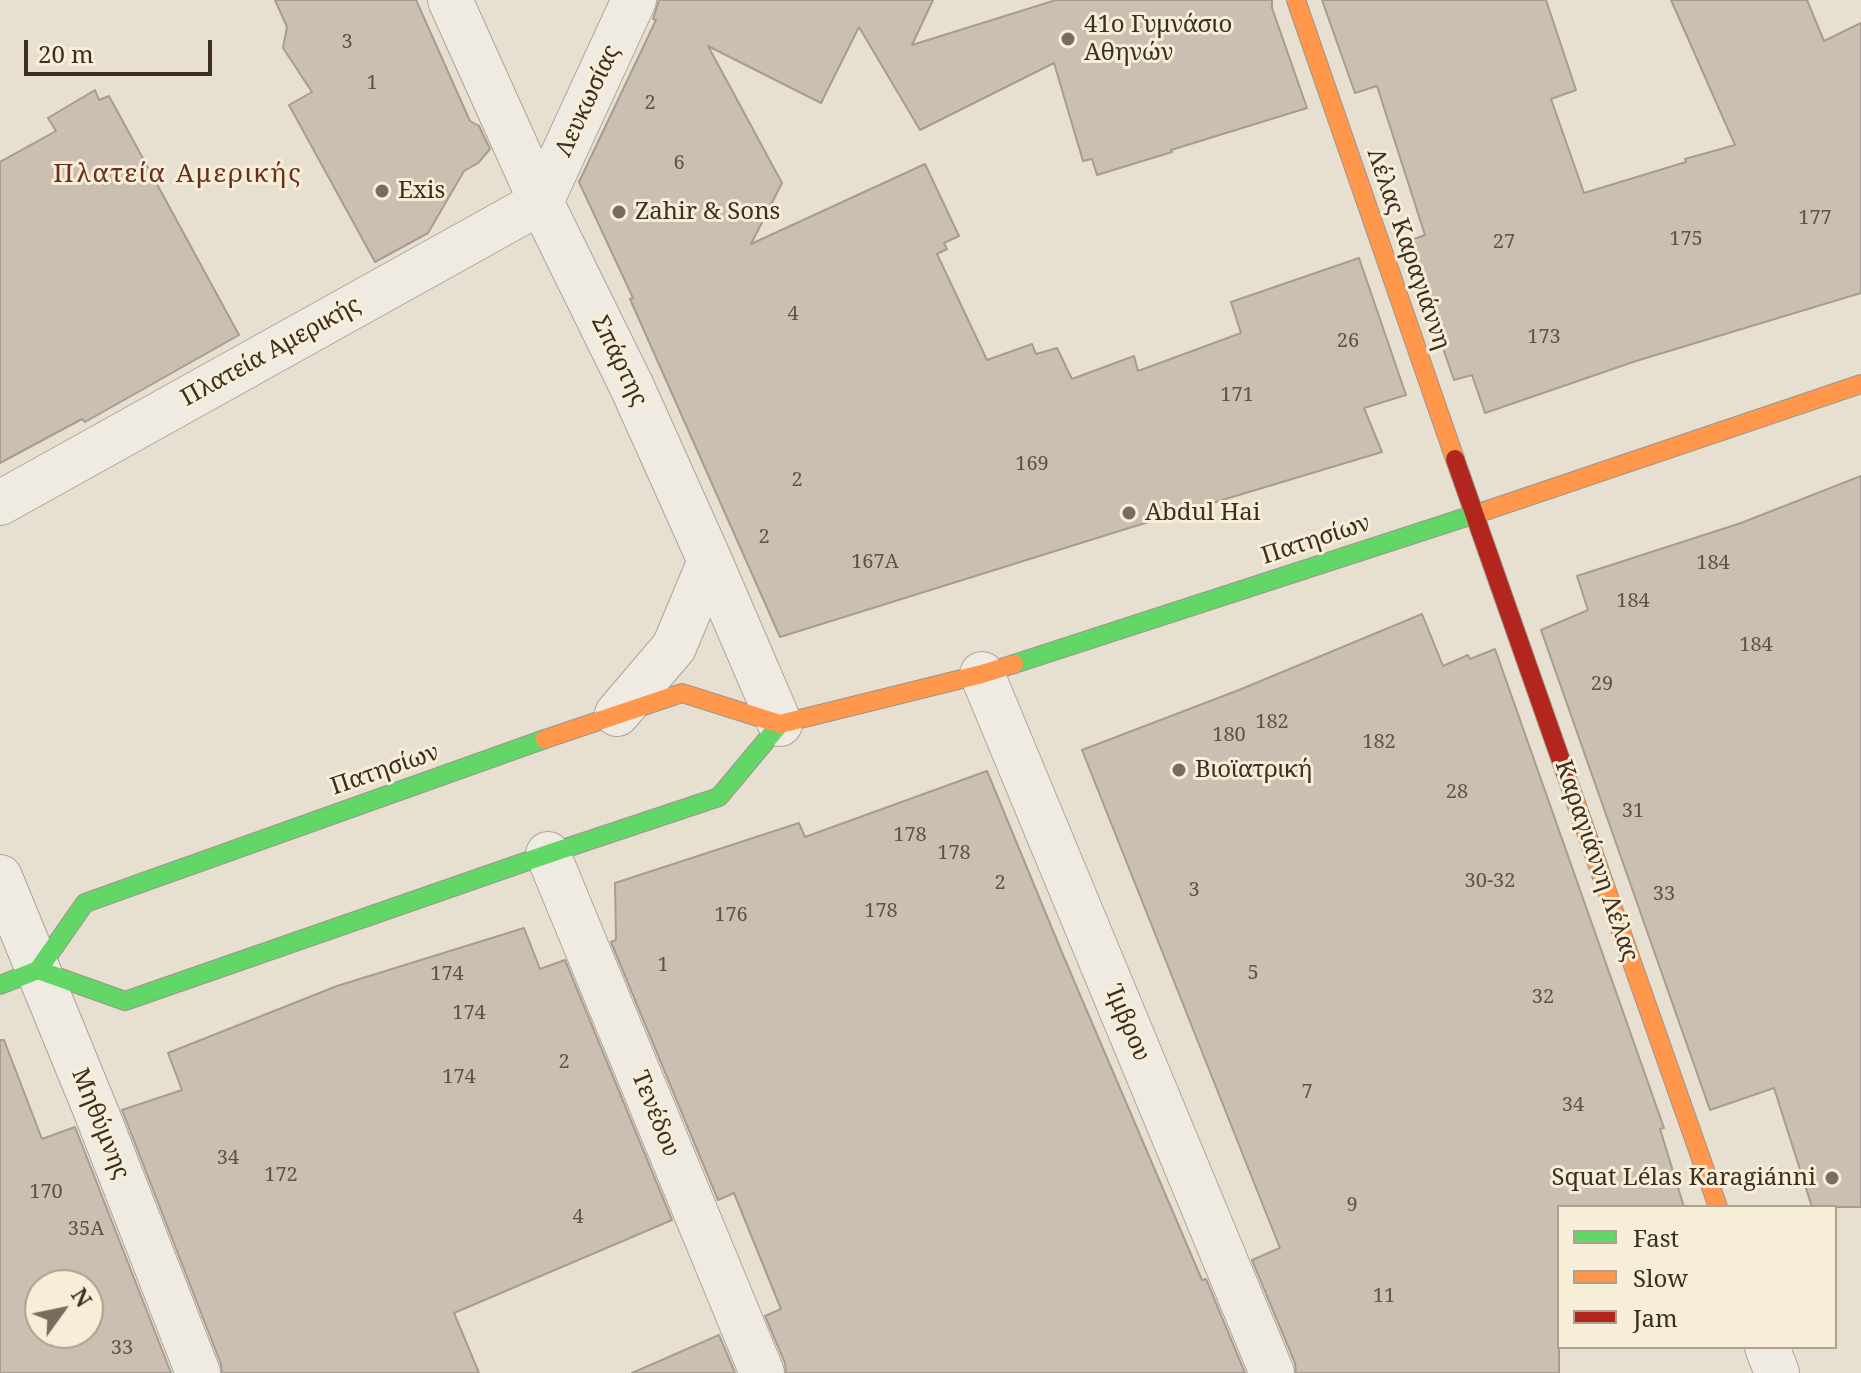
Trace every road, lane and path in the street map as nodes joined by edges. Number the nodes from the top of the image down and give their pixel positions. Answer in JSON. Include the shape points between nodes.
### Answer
{"nodes":[{"id":1,"x":450,"y":0,"type":"edge"},
{"id":2,"x":634,"y":0,"type":"edge"},
{"id":3,"x":1296,"y":0,"type":"edge"},
{"id":4,"x":541,"y":202,"type":"junction"},
{"id":5,"x":1861,"y":384,"type":"edge"},
{"id":6,"x":0,"y":503,"type":"edge"},
{"id":7,"x":1475,"y":514,"type":"junction"},
{"id":8,"x":710,"y":561,"type":"junction"},
{"id":9,"x":982,"y":674,"type":"junction"},
{"id":10,"x":617,"y":714,"type":"junction"},
{"id":11,"x":780,"y":724,"type":"junction"},
{"id":12,"x":548,"y":854,"type":"junction"},
{"id":13,"x":0,"y":877,"type":"edge"},
{"id":14,"x":19,"y":977,"type":"edge"},
{"id":15,"x":1717,"y":1205,"type":"edge"},
{"id":16,"x":1768,"y":1349,"type":"edge"},
{"id":17,"x":198,"y":1373,"type":"edge"},
{"id":18,"x":762,"y":1373,"type":"edge"},
{"id":19,"x":1272,"y":1373,"type":"edge"},
{"id":20,"x":1777,"y":1373,"type":"edge"}],
"edges":[{"from":1,"to":4,"type":"street","name":"Σπάρτης"},
{"from":2,"to":4,"type":"street","name":"Λευκωσίας"},
{"from":3,"to":7,"type":"main road","name":"Λέλας Καραγιάννη"},
{"from":4,"to":6,"type":"street","name":"Πλατεία Αμερικής"},
{"from":4,"to":8,"type":"street","name":"Σπάρτης"},
{"from":5,"to":7,"type":"main road","name":"Πατησίων"},
{"from":7,"to":9,"type":"main road","name":"Πατησίων"},
{"from":7,"to":15,"type":"main road","name":"Καραγιάννη Λέλας"},
{"from":8,"to":10,"type":"street","via":[[674,647]]},
{"from":8,"to":11,"type":"street","name":"Σπάρτης"},
{"from":9,"to":11,"type":"main road","name":"Πατησίων"},
{"from":9,"to":19,"type":"street","name":"Ίμβρου"},
{"from":10,"to":11,"type":"main road","name":"Πατησίων","via":[[682,693]]},
{"from":10,"to":14,"type":"main road","name":"Πατησίων","via":[[85,903]]},
{"from":11,"to":12,"type":"main road","via":[[719,797]]},
{"from":12,"to":14,"type":"main road","via":[[125,1001]]},
{"from":12,"to":18,"type":"street","name":"Τενέδου"},
{"from":13,"to":14,"type":"street","name":"Μηθύμνης"},
{"from":14,"to":17,"type":"street","name":"Μηθύμνης","via":[[92,1101]]},
{"from":16,"to":20,"type":"street"}]}
